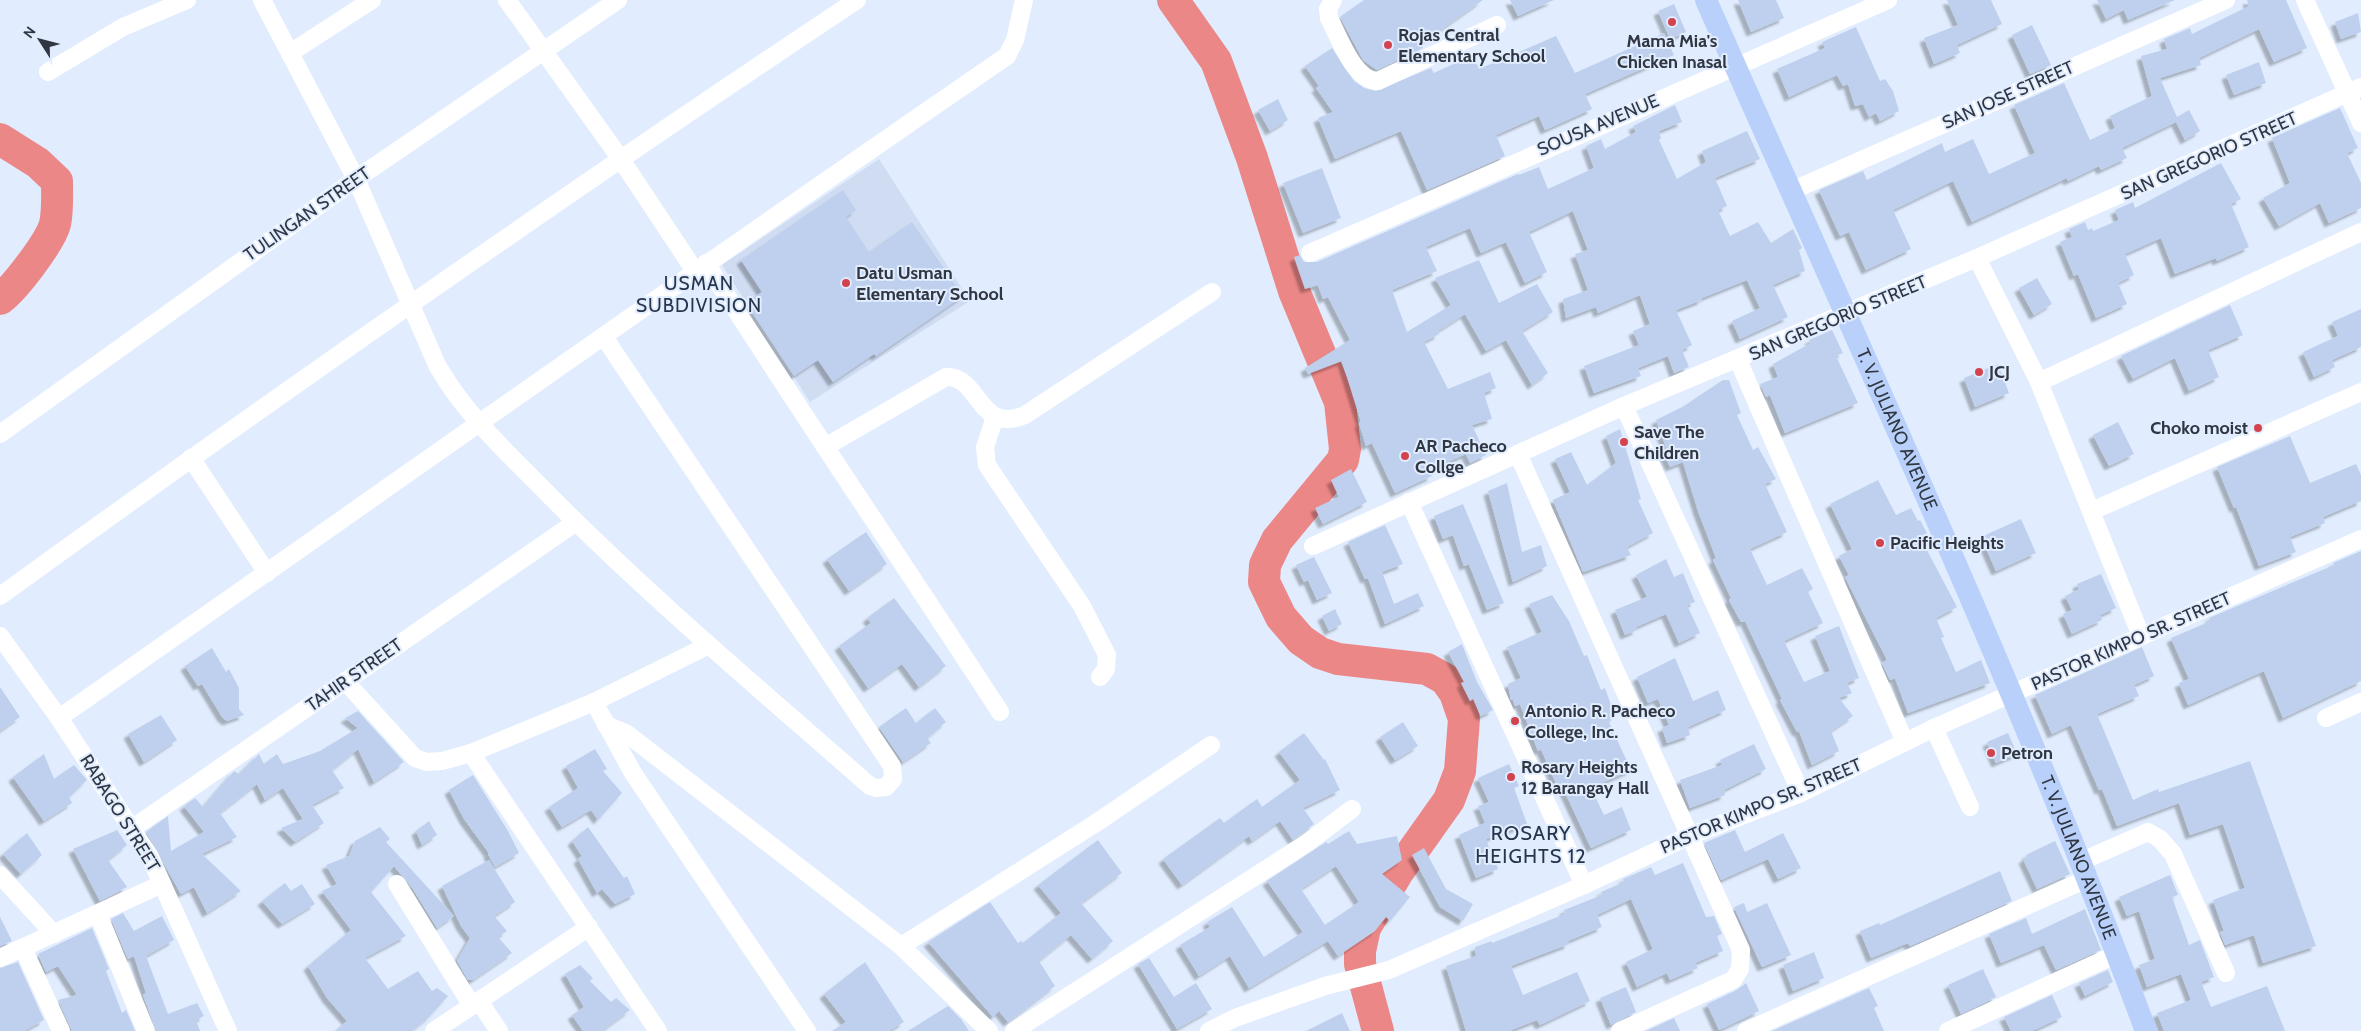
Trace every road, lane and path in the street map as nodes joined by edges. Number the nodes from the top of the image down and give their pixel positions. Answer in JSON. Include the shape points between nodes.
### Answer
{"nodes":[{"id":1,"x":187,"y":0,"type":"edge"},
{"id":2,"x":262,"y":0,"type":"edge"},
{"id":3,"x":372,"y":0,"type":"edge"},
{"id":4,"x":507,"y":0,"type":"edge"},
{"id":5,"x":618,"y":0,"type":"edge"},
{"id":6,"x":857,"y":0,"type":"edge"},
{"id":7,"x":1024,"y":0,"type":"edge"},
{"id":8,"x":1333,"y":0,"type":"edge"},
{"id":9,"x":1706,"y":0,"type":"edge"},
{"id":10,"x":1888,"y":0,"type":"edge"},
{"id":11,"x":2226,"y":0,"type":"edge"},
{"id":12,"x":2305,"y":0,"type":"edge"},
{"id":13,"x":1497,"y":25,"type":"dead end"},
{"id":14,"x":544,"y":51,"type":"junction"},
{"id":15,"x":290,"y":53,"type":"junction"},
{"id":16,"x":1735,"y":66,"type":"junction"},
{"id":17,"x":48,"y":72,"type":"dead end"},
{"id":18,"x":2355,"y":91,"type":"edge"},
{"id":19,"x":2361,"y":123,"type":"edge"},
{"id":20,"x":620,"y":158,"type":"junction"},
{"id":21,"x":356,"y":179,"type":"junction"},
{"id":22,"x":1790,"y":191,"type":"junction"},
{"id":23,"x":2361,"y":232,"type":"edge"},
{"id":24,"x":1310,"y":253,"type":"dead end"},
{"id":25,"x":1978,"y":258,"type":"junction"},
{"id":26,"x":701,"y":267,"type":"junction"},
{"id":27,"x":1212,"y":292,"type":"dead end"},
{"id":28,"x":410,"y":304,"type":"junction"},
{"id":29,"x":1845,"y":315,"type":"junction"},
{"id":30,"x":604,"y":337,"type":"junction"},
{"id":31,"x":1738,"y":360,"type":"junction"},
{"id":32,"x":2039,"y":382,"type":"junction"},
{"id":33,"x":2361,"y":392,"type":"edge"},
{"id":34,"x":1624,"y":406,"type":"junction"},
{"id":35,"x":995,"y":417,"type":"junction"},
{"id":36,"x":479,"y":424,"type":"junction"},
{"id":37,"x":0,"y":434,"type":"edge"},
{"id":38,"x":825,"y":447,"type":"junction"},
{"id":39,"x":1518,"y":454,"type":"junction"},
{"id":40,"x":191,"y":458,"type":"junction"},
{"id":41,"x":1409,"y":502,"type":"junction"},
{"id":42,"x":2092,"y":511,"type":"junction"},
{"id":43,"x":576,"y":522,"type":"junction"},
{"id":44,"x":2361,"y":539,"type":"edge"},
{"id":45,"x":1313,"y":546,"type":"dead end"},
{"id":46,"x":267,"y":573,"type":"junction"},
{"id":47,"x":0,"y":596,"type":"edge"},
{"id":48,"x":0,"y":636,"type":"edge"},
{"id":49,"x":2141,"y":636,"type":"junction"},
{"id":50,"x":709,"y":645,"type":"junction"},
{"id":51,"x":1100,"y":677,"type":"dead end"},
{"id":52,"x":346,"y":681,"type":"junction"},
{"id":53,"x":2010,"y":694,"type":"junction"},
{"id":54,"x":594,"y":702,"type":"junction"},
{"id":55,"x":2361,"y":702,"type":"edge"},
{"id":56,"x":1000,"y":712,"type":"dead end"},
{"id":57,"x":59,"y":718,"type":"junction"},
{"id":58,"x":2326,"y":718,"type":"dead end"},
{"id":59,"x":606,"y":725,"type":"junction"},
{"id":60,"x":1934,"y":728,"type":"junction"},
{"id":61,"x":1904,"y":742,"type":"junction"},
{"id":62,"x":1211,"y":745,"type":"dead end"},
{"id":63,"x":471,"y":753,"type":"junction"},
{"id":64,"x":1801,"y":793,"type":"junction"},
{"id":65,"x":1970,"y":807,"type":"dead end"},
{"id":66,"x":1352,"y":809,"type":"dead end"},
{"id":67,"x":133,"y":828,"type":"junction"},
{"id":68,"x":1689,"y":836,"type":"junction"},
{"id":69,"x":2085,"y":870,"type":"junction"},
{"id":70,"x":0,"y":875,"type":"edge"},
{"id":71,"x":162,"y":884,"type":"junction"},
{"id":72,"x":397,"y":884,"type":"dead end"},
{"id":73,"x":1584,"y":885,"type":"junction"},
{"id":74,"x":98,"y":914,"type":"junction"},
{"id":75,"x":590,"y":927,"type":"junction"},
{"id":76,"x":54,"y":934,"type":"junction"},
{"id":77,"x":901,"y":946,"type":"junction"},
{"id":78,"x":23,"y":948,"type":"junction"},
{"id":79,"x":2117,"y":954,"type":"junction"},
{"id":80,"x":0,"y":958,"type":"edge"},
{"id":81,"x":2226,"y":973,"type":"dead end"},
{"id":82,"x":476,"y":1003,"type":"junction"},
{"id":83,"x":60,"y":1031,"type":"edge"},
{"id":84,"x":146,"y":1031,"type":"edge"},
{"id":85,"x":228,"y":1031,"type":"edge"},
{"id":86,"x":434,"y":1031,"type":"edge"},
{"id":87,"x":499,"y":1031,"type":"edge"},
{"id":88,"x":658,"y":1031,"type":"edge"},
{"id":89,"x":807,"y":1031,"type":"edge"},
{"id":90,"x":989,"y":1031,"type":"edge"},
{"id":91,"x":1014,"y":1031,"type":"edge"},
{"id":92,"x":1210,"y":1031,"type":"edge"},
{"id":93,"x":1620,"y":1031,"type":"edge"},
{"id":94,"x":1746,"y":1031,"type":"edge"},
{"id":95,"x":1948,"y":1031,"type":"edge"},
{"id":96,"x":2146,"y":1031,"type":"edge"}],
"edges":[{"from":1,"to":17,"type":"street","via":[[123,27]]},
{"from":2,"to":15,"type":"street"},
{"from":3,"to":15,"type":"street"},
{"from":4,"to":14,"type":"street"},
{"from":5,"to":14,"type":"street","name":"TULINGAN STREET"},
{"from":6,"to":20,"type":"street"},
{"from":7,"to":26,"type":"street","via":[[1015,40],[1007,56]]},
{"from":8,"to":13,"type":"street","via":[[1328,9],[1329,18],[1356,69],[1371,81],[1378,81]]},
{"from":9,"to":16,"type":"main road","name":"T. V. JULIANO AVENUE"},
{"from":10,"to":16,"type":"street","name":"SOUSA AVENUE"},
{"from":11,"to":22,"type":"street","name":"SAN JOSE STREET"},
{"from":12,"to":18,"type":"street"},
{"from":14,"to":20,"type":"street"},
{"from":14,"to":21,"type":"street","name":"TULINGAN STREET"},
{"from":15,"to":21,"type":"street"},
{"from":16,"to":22,"type":"main road","name":"T. V. JULIANO AVENUE"},
{"from":16,"to":24,"type":"street","name":"SOUSA AVENUE"},
{"from":18,"to":19,"type":"street"},
{"from":18,"to":25,"type":"street","name":"SAN GREGORIO STREET"},
{"from":20,"to":26,"type":"street"},
{"from":20,"to":28,"type":"street"},
{"from":21,"to":28,"type":"street"},
{"from":21,"to":37,"type":"street","name":"TULINGAN STREET"},
{"from":22,"to":29,"type":"main road","name":"T. V. JULIANO AVENUE"},
{"from":23,"to":32,"type":"street"},
{"from":25,"to":29,"type":"street","name":"SAN GREGORIO STREET"},
{"from":25,"to":32,"type":"street"},
{"from":26,"to":30,"type":"street"},
{"from":26,"to":38,"type":"street"},
{"from":27,"to":35,"type":"street","via":[[1025,415],[1012,420]]},
{"from":28,"to":36,"type":"street","via":[[447,382]]},
{"from":28,"to":40,"type":"street"},
{"from":29,"to":31,"type":"street","name":"SAN GREGORIO STREET"},
{"from":29,"to":53,"type":"main road","name":"T. V. JULIANO AVENUE"},
{"from":30,"to":36,"type":"street"},
{"from":30,"to":50,"type":"street","via":[[892,766],[894,779],[886,787],[870,786]]},
{"from":31,"to":34,"type":"street","name":"SAN GREGORIO STREET"},
{"from":31,"to":61,"type":"street"},
{"from":32,"to":42,"type":"street"},
{"from":33,"to":42,"type":"street"},
{"from":34,"to":39,"type":"street","name":"SAN GREGORIO STREET"},
{"from":34,"to":64,"type":"street"},
{"from":35,"to":38,"type":"street","via":[[959,379],[946,377]]},
{"from":35,"to":51,"type":"street","via":[[985,447],[987,465],[1082,606],[1107,655],[1106,669]]},
{"from":36,"to":43,"type":"street"},
{"from":36,"to":46,"type":"street"},
{"from":38,"to":56,"type":"street"},
{"from":39,"to":41,"type":"street","name":"SAN GREGORIO STREET"},
{"from":39,"to":68,"type":"street"},
{"from":40,"to":46,"type":"street"},
{"from":40,"to":47,"type":"street"},
{"from":41,"to":45,"type":"street","name":"SAN GREGORIO STREET"},
{"from":41,"to":73,"type":"street"},
{"from":42,"to":49,"type":"street"},
{"from":43,"to":50,"type":"street"},
{"from":43,"to":52,"type":"street","name":"TAHIR STREET"},
{"from":44,"to":49,"type":"street","name":"PASTOR KIMPO SR. STREET"},
{"from":46,"to":57,"type":"street"},
{"from":48,"to":57,"type":"street","name":"RABAGO STREET"},
{"from":49,"to":53,"type":"street","name":"PASTOR KIMPO SR. STREET"},
{"from":50,"to":54,"type":"street"},
{"from":52,"to":63,"type":"street","via":[[415,758],[427,762],[442,761]]},
{"from":52,"to":67,"type":"street","name":"TAHIR STREET"},
{"from":53,"to":60,"type":"street","name":"PASTOR KIMPO SR. STREET"},
{"from":53,"to":69,"type":"main road","name":"T. V. JULIANO AVENUE"},
{"from":54,"to":59,"type":"street"},
{"from":54,"to":63,"type":"street"},
{"from":55,"to":58,"type":"street"},
{"from":57,"to":67,"type":"street","name":"RABAGO STREET"},
{"from":59,"to":77,"type":"street","via":[[626,733]]},
{"from":59,"to":89,"type":"street","via":[[632,773]]},
{"from":60,"to":61,"type":"street","name":"PASTOR KIMPO SR. STREET"},
{"from":60,"to":65,"type":"street"},
{"from":61,"to":64,"type":"street","name":"PASTOR KIMPO SR. STREET"},
{"from":62,"to":77,"type":"street"},
{"from":63,"to":75,"type":"street"},
{"from":64,"to":68,"type":"street","name":"PASTOR KIMPO SR. STREET"},
{"from":66,"to":91,"type":"street","via":[[1307,843]]},
{"from":67,"to":71,"type":"street","name":"RABAGO STREET"},
{"from":68,"to":73,"type":"street","name":"PASTOR KIMPO SR. STREET"},
{"from":68,"to":93,"type":"street","via":[[1741,950],[1740,969],[1734,980]]},
{"from":69,"to":79,"type":"main road","name":"T. V. JULIANO AVENUE"},
{"from":69,"to":81,"type":"street","via":[[2148,832],[2160,838],[2173,854]]},
{"from":69,"to":94,"type":"street"},
{"from":70,"to":76,"type":"street"},
{"from":71,"to":74,"type":"street"},
{"from":71,"to":85,"type":"street","name":"RABAGO STREET"},
{"from":72,"to":82,"type":"street"},
{"from":73,"to":92,"type":"street","name":"PASTOR KIMPO SR. STREET","via":[[1389,970],[1325,986],[1235,1018]]},
{"from":74,"to":76,"type":"street"},
{"from":74,"to":84,"type":"street"},
{"from":75,"to":82,"type":"street"},
{"from":75,"to":88,"type":"street"},
{"from":76,"to":78,"type":"street"},
{"from":77,"to":90,"type":"street"},
{"from":78,"to":80,"type":"street"},
{"from":78,"to":83,"type":"street"},
{"from":79,"to":95,"type":"street"},
{"from":79,"to":96,"type":"main road","name":"T. V. JULIANO AVENUE"},
{"from":82,"to":86,"type":"street"},
{"from":82,"to":87,"type":"street"}]}
